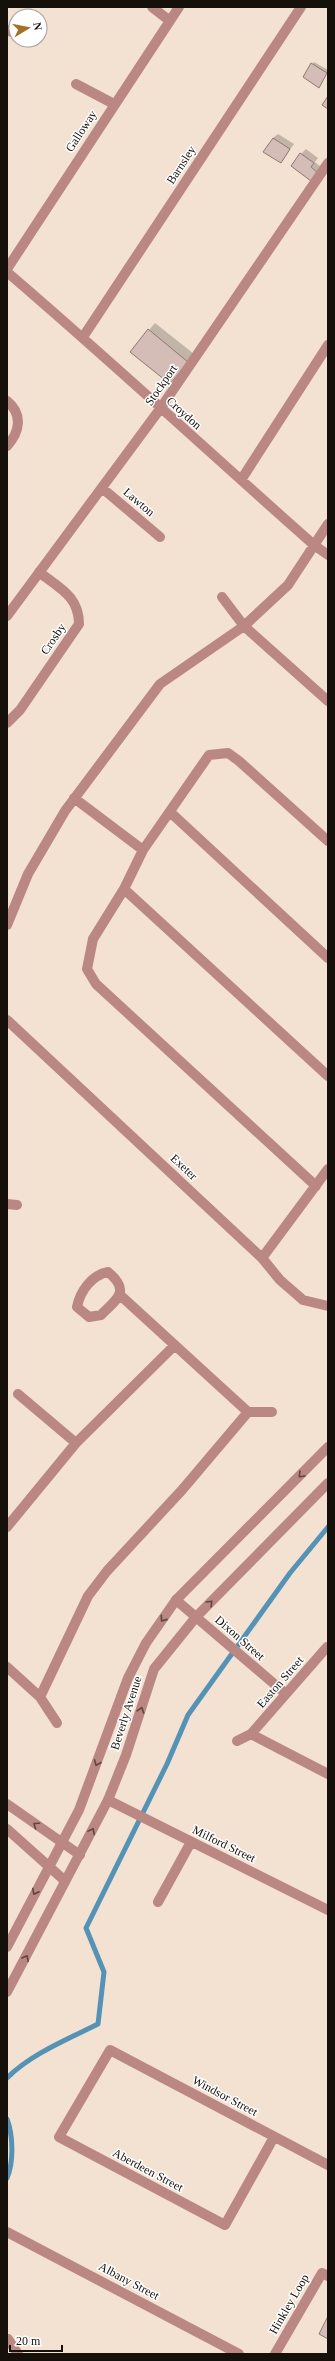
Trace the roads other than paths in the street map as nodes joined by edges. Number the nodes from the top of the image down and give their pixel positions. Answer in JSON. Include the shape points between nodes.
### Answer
{"nodes":[{"id":1,"x":152,"y":7,"type":"edge"},
{"id":2,"x":179,"y":7,"type":"edge"},
{"id":3,"x":300,"y":7,"type":"edge"},
{"id":4,"x":170,"y":21,"type":"junction"},
{"id":5,"x":76,"y":84,"type":"dead end"},
{"id":6,"x":114,"y":104,"type":"junction"},
{"id":7,"x":328,"y":163,"type":"edge"},
{"id":8,"x":7,"y":269,"type":"edge"},
{"id":9,"x":7,"y":272,"type":"edge"},
{"id":10,"x":83,"y":337,"type":"junction"},
{"id":11,"x":328,"y":346,"type":"edge"},
{"id":12,"x":7,"y":401,"type":"edge"},
{"id":13,"x":160,"y":409,"type":"junction"},
{"id":14,"x":7,"y":446,"type":"edge"},
{"id":15,"x":241,"y":480,"type":"junction"},
{"id":16,"x":102,"y":488,"type":"junction"},
{"id":17,"x":328,"y":524,"type":"edge"},
{"id":18,"x":160,"y":537,"type":"dead end"},
{"id":19,"x":314,"y":545,"type":"junction"},
{"id":20,"x":328,"y":555,"type":"edge"},
{"id":21,"x":39,"y":572,"type":"junction"},
{"id":22,"x":222,"y":597,"type":"dead end"},
{"id":23,"x":7,"y":616,"type":"edge"},
{"id":24,"x":244,"y":626,"type":"junction"},
{"id":25,"x":328,"y":701,"type":"edge"},
{"id":26,"x":7,"y":723,"type":"edge"},
{"id":27,"x":74,"y":798,"type":"junction"},
{"id":28,"x":170,"y":812,"type":"junction"},
{"id":29,"x":328,"y":841,"type":"edge"},
{"id":30,"x":143,"y":850,"type":"junction"},
{"id":31,"x":124,"y":889,"type":"junction"},
{"id":32,"x":7,"y":925,"type":"edge"},
{"id":33,"x":328,"y":958,"type":"edge"},
{"id":34,"x":7,"y":1020,"type":"edge"},
{"id":35,"x":328,"y":1076,"type":"edge"},
{"id":36,"x":328,"y":1169,"type":"edge"},
{"id":37,"x":316,"y":1186,"type":"junction"},
{"id":38,"x":262,"y":1258,"type":"junction"},
{"id":39,"x":120,"y":1295,"type":"junction"},
{"id":40,"x":328,"y":1306,"type":"edge"},
{"id":41,"x":175,"y":1345,"type":"junction"},
{"id":42,"x":18,"y":1394,"type":"dead end"},
{"id":43,"x":248,"y":1412,"type":"junction"},
{"id":44,"x":272,"y":1412,"type":"dead end"},
{"id":45,"x":76,"y":1443,"type":"junction"},
{"id":46,"x":328,"y":1448,"type":"edge"},
{"id":47,"x":327,"y":1486,"type":"edge"},
{"id":48,"x":7,"y":1526,"type":"edge"},
{"id":49,"x":176,"y":1600,"type":"junction"},
{"id":50,"x":196,"y":1617,"type":"junction"},
{"id":51,"x":328,"y":1645,"type":"edge"},
{"id":52,"x":7,"y":1667,"type":"edge"},
{"id":53,"x":286,"y":1694,"type":"junction"},
{"id":54,"x":40,"y":1697,"type":"junction"},
{"id":55,"x":57,"y":1723,"type":"dead end"},
{"id":56,"x":251,"y":1734,"type":"junction"},
{"id":57,"x":237,"y":1741,"type":"dead end"},
{"id":58,"x":328,"y":1774,"type":"edge"},
{"id":59,"x":108,"y":1800,"type":"junction"},
{"id":60,"x":7,"y":1804,"type":"edge"},
{"id":61,"x":7,"y":1829,"type":"edge"},
{"id":62,"x":62,"y":1842,"type":"junction"},
{"id":63,"x":191,"y":1842,"type":"junction"},
{"id":64,"x":80,"y":1855,"type":"junction"},
{"id":65,"x":48,"y":1868,"type":"junction"},
{"id":66,"x":64,"y":1880,"type":"junction"},
{"id":67,"x":158,"y":1902,"type":"dead end"},
{"id":68,"x":328,"y":1910,"type":"edge"},
{"id":69,"x":7,"y":1948,"type":"edge"},
{"id":70,"x":7,"y":1992,"type":"edge"},
{"id":71,"x":110,"y":2050,"type":"joint"},
{"id":72,"x":274,"y":2137,"type":"junction"},
{"id":73,"x":328,"y":2165,"type":"edge"},
{"id":74,"x":7,"y":2232,"type":"edge"},
{"id":75,"x":328,"y":2276,"type":"edge"},
{"id":76,"x":8,"y":2339,"type":"dead end"},
{"id":77,"x":18,"y":2354,"type":"edge"},
{"id":78,"x":239,"y":2354,"type":"edge"},
{"id":79,"x":275,"y":2354,"type":"edge"}],
"edges":[{"from":1,"to":4,"type":"street"},
{"from":2,"to":4,"type":"street","name":"Galloway"},
{"from":3,"to":10,"type":"street","name":"Barnsley"},
{"from":4,"to":6,"type":"street","name":"Galloway"},
{"from":5,"to":6,"type":"street"},
{"from":6,"to":8,"type":"street","name":"Galloway"},
{"from":7,"to":13,"type":"street","name":"Stockport"},
{"from":9,"to":10,"type":"street","name":"Croydon"},
{"from":10,"to":13,"type":"street","name":"Croydon"},
{"from":11,"to":15,"type":"street"},
{"from":12,"to":14,"type":"street","via":[[16,412],[19,421],[17,433]]},
{"from":13,"to":15,"type":"street","name":"Croydon"},
{"from":13,"to":16,"type":"street","name":"Stockport"},
{"from":15,"to":19,"type":"street","name":"Croydon"},
{"from":16,"to":18,"type":"street","name":"Lawton"},
{"from":16,"to":21,"type":"street","name":"Stockport"},
{"from":17,"to":19,"type":"street"},
{"from":19,"to":20,"type":"street","name":"Croydon"},
{"from":19,"to":24,"type":"street","via":[[288,585]]},
{"from":21,"to":23,"type":"street","name":"Stockport"},
{"from":21,"to":26,"type":"street","name":"Crosby","via":[[73,599],[79,612],[79,624],[20,710]]},
{"from":22,"to":24,"type":"street"},
{"from":24,"to":25,"type":"street"},
{"from":24,"to":27,"type":"street","via":[[160,684]]},
{"from":27,"to":30,"type":"street"},
{"from":27,"to":32,"type":"street","via":[[28,874]]},
{"from":28,"to":29,"type":"street","via":[[209,755],[228,753]]},
{"from":28,"to":30,"type":"street"},
{"from":28,"to":33,"type":"street"},
{"from":30,"to":31,"type":"street"},
{"from":31,"to":35,"type":"street"},
{"from":31,"to":37,"type":"street","via":[[93,939],[87,969],[96,984]]},
{"from":34,"to":38,"type":"street","name":"Exeter"},
{"from":36,"to":37,"type":"street"},
{"from":37,"to":38,"type":"street"},
{"from":38,"to":40,"type":"street","name":"Exeter","via":[[280,1280],[303,1300]]},
{"from":39,"to":39,"type":"street","via":[[101,1315],[88,1317],[77,1307],[79,1295],[98,1274],[108,1272],[118,1280]]},
{"from":39,"to":41,"type":"street"},
{"from":41,"to":43,"type":"street"},
{"from":41,"to":45,"type":"street"},
{"from":42,"to":45,"type":"street"},
{"from":43,"to":44,"type":"street"},
{"from":43,"to":54,"type":"street","via":[[182,1490],[107,1571],[88,1596]]},
{"from":45,"to":48,"type":"street"},
{"from":46,"to":49,"type":"street","name":"Beverly Avenue","one_way":true},
{"from":50,"to":47,"type":"street","name":"Beverly Avenue","one_way":true},
{"from":49,"to":50,"type":"street","name":"Dixon Street"},
{"from":49,"to":62,"type":"street","name":"Beverly Avenue","one_way":true,"via":[[146,1643],[128,1678],[79,1810]]},
{"from":50,"to":53,"type":"street","name":"Dixon Street"},
{"from":59,"to":50,"type":"street","name":"Beverly Avenue","one_way":true,"via":[[126,1755],[154,1669]]},
{"from":51,"to":53,"type":"street","name":"Easton Street"},
{"from":52,"to":54,"type":"street"},
{"from":53,"to":56,"type":"street","name":"Easton Street"},
{"from":54,"to":55,"type":"street"},
{"from":56,"to":57,"type":"street"},
{"from":56,"to":58,"type":"street"},
{"from":59,"to":63,"type":"street","name":"Milford Street"},
{"from":64,"to":59,"type":"street","name":"Beverly Avenue","one_way":true},
{"from":62,"to":60,"type":"street","one_way":true},
{"from":61,"to":65,"type":"street"},
{"from":62,"to":64,"type":"street"},
{"from":62,"to":65,"type":"street","name":"Beverly Avenue"},
{"from":63,"to":67,"type":"street"},
{"from":63,"to":68,"type":"street","name":"Milford Street"},
{"from":64,"to":66,"type":"street","name":"Beverly Avenue"},
{"from":65,"to":66,"type":"street"},
{"from":65,"to":69,"type":"street","name":"Beverly Avenue","one_way":true},
{"from":70,"to":66,"type":"street","name":"Beverly Avenue","one_way":true,"via":[[36,1940]]},
{"from":71,"to":72,"type":"street","name":"Windsor Street"},
{"from":71,"to":72,"type":"street","name":"Aberdeen Street","via":[[59,2137],[225,2226]]},
{"from":72,"to":73,"type":"street","name":"Windsor Street"},
{"from":74,"to":78,"type":"street","name":"Albany Street"},
{"from":75,"to":79,"type":"street","name":"Hinkley Loop","via":[[322,2273]]},
{"from":76,"to":77,"type":"street"}]}
